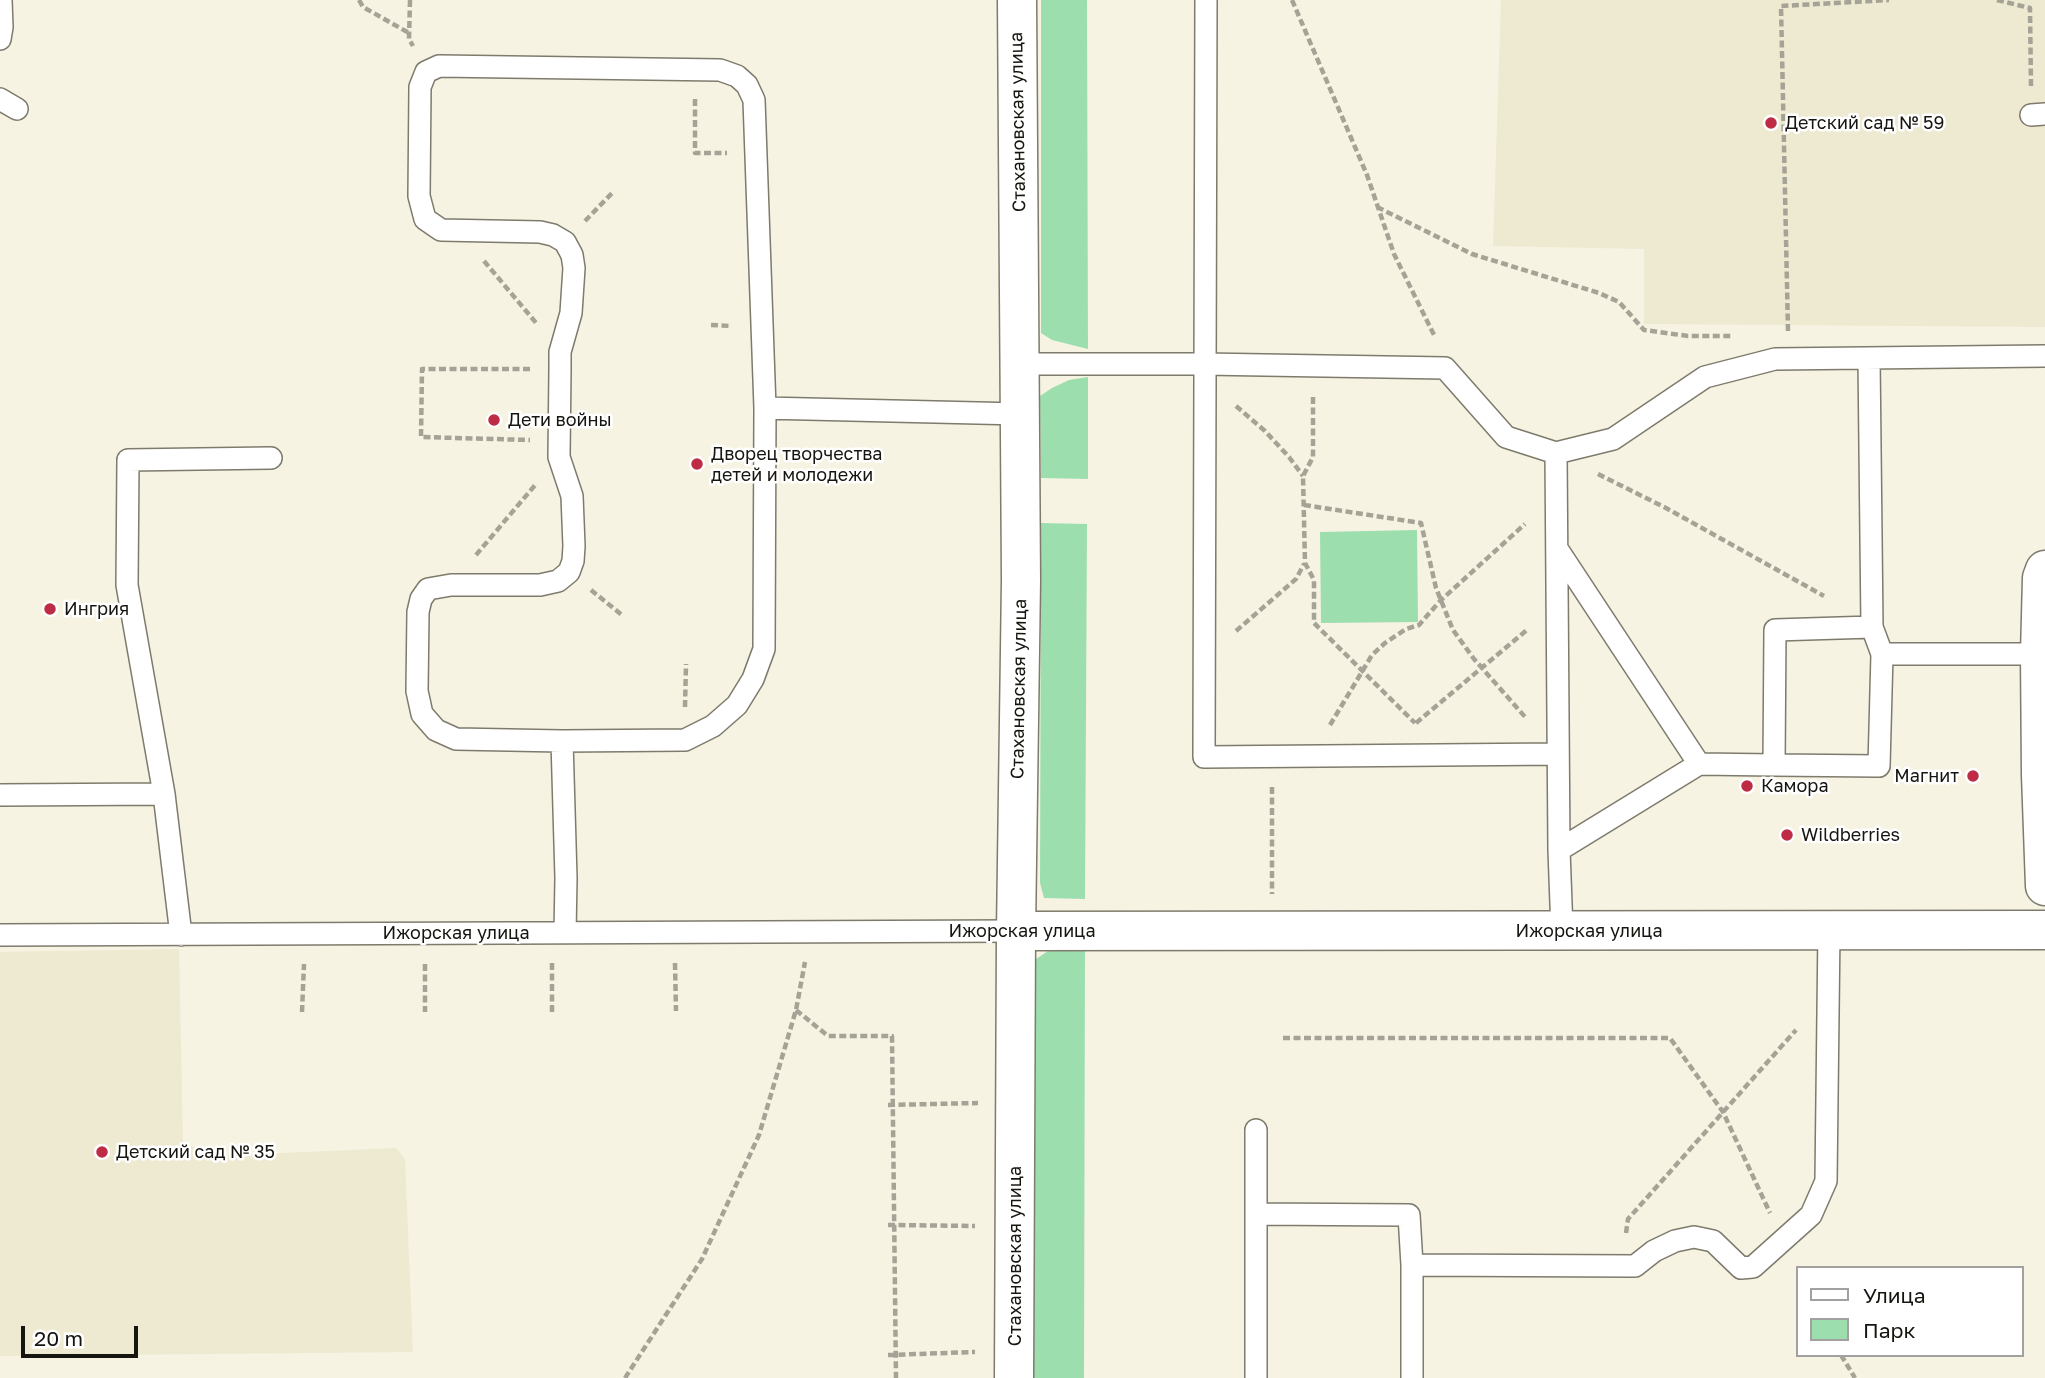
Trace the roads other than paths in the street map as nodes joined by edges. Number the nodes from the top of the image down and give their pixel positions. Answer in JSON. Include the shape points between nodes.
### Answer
{"nodes":[{"id":1,"x":1,"y":0,"type":"edge"},
{"id":2,"x":1017,"y":0,"type":"edge"},
{"id":3,"x":1206,"y":0,"type":"edge"},
{"id":4,"x":0,"y":39,"type":"edge"},
{"id":5,"x":2045,"y":356,"type":"edge"},
{"id":6,"x":1869,"y":358,"type":"junction"},
{"id":7,"x":1020,"y":363,"type":"junction"},
{"id":8,"x":1204,"y":364,"type":"junction"},
{"id":9,"x":765,"y":408,"type":"junction"},
{"id":10,"x":1020,"y":414,"type":"junction"},
{"id":11,"x":1556,"y":453,"type":"junction"},
{"id":12,"x":271,"y":458,"type":"dead end"},
{"id":13,"x":1557,"y":549,"type":"junction"},
{"id":14,"x":2045,"y":570,"type":"edge"},
{"id":15,"x":1872,"y":627,"type":"junction"},
{"id":16,"x":1882,"y":654,"type":"junction"},
{"id":17,"x":2040,"y":654,"type":"junction"},
{"id":18,"x":562,"y":741,"type":"junction"},
{"id":19,"x":1558,"y":754,"type":"junction"},
{"id":20,"x":1699,"y":764,"type":"junction"},
{"id":21,"x":1774,"y":765,"type":"junction"},
{"id":22,"x":164,"y":794,"type":"junction"},
{"id":23,"x":0,"y":795,"type":"edge"},
{"id":24,"x":1559,"y":850,"type":"junction"},
{"id":25,"x":2045,"y":886,"type":"edge"},
{"id":26,"x":1829,"y":929,"type":"junction"},
{"id":27,"x":2045,"y":930,"type":"edge"},
{"id":28,"x":1016,"y":931,"type":"junction"},
{"id":29,"x":1562,"y":931,"type":"junction"},
{"id":30,"x":565,"y":933,"type":"junction"},
{"id":31,"x":0,"y":935,"type":"edge"},
{"id":32,"x":181,"y":935,"type":"junction"},
{"id":33,"x":1256,"y":1130,"type":"dead end"},
{"id":34,"x":1256,"y":1214,"type":"junction"},
{"id":35,"x":1412,"y":1265,"type":"junction"},
{"id":36,"x":1014,"y":1364,"type":"edge"},
{"id":37,"x":1256,"y":1378,"type":"edge"},
{"id":38,"x":1412,"y":1378,"type":"edge"}],
"edges":[{"from":1,"to":4,"type":"lane"},
{"from":2,"to":7,"type":"street","name":"Стахановская улица"},
{"from":3,"to":8,"type":"lane"},
{"from":5,"to":6,"type":"lane"},
{"from":6,"to":11,"type":"lane","via":[[1775,359],[1705,377],[1613,439]]},
{"from":6,"to":15,"type":"lane"},
{"from":7,"to":8,"type":"lane"},
{"from":7,"to":10,"type":"street","name":"Стахановская улица"},
{"from":8,"to":11,"type":"lane","via":[[1445,368],[1506,437]]},
{"from":8,"to":19,"type":"lane","via":[[1204,757]]},
{"from":9,"to":10,"type":"lane"},
{"from":9,"to":18,"type":"lane","via":[[764,649],[748,687],[737,705],[713,726],[685,740]]},
{"from":9,"to":18,"type":"lane","via":[[754,100],[747,85],[720,70],[439,66],[426,72],[420,88],[419,196],[425,219],[441,230],[553,235],[565,242],[572,255],[571,313],[560,360],[559,449],[572,496],[573,561],[558,581],[540,585],[428,589],[418,612],[417,691],[422,714],[436,730],[456,739]]},
{"from":10,"to":28,"type":"street","name":"Стахановская улица"},
{"from":11,"to":13,"type":"lane"},
{"from":12,"to":22,"type":"lane","via":[[128,460],[127,585]]},
{"from":13,"to":19,"type":"lane"},
{"from":13,"to":20,"type":"lane"},
{"from":14,"to":17,"type":"street"},
{"from":15,"to":16,"type":"lane"},
{"from":15,"to":21,"type":"lane","via":[[1775,630]]},
{"from":16,"to":17,"type":"lane"},
{"from":16,"to":21,"type":"lane","via":[[1879,766]]},
{"from":17,"to":25,"type":"street"},
{"from":18,"to":30,"type":"lane"},
{"from":19,"to":24,"type":"lane"},
{"from":20,"to":21,"type":"lane"},
{"from":20,"to":24,"type":"lane"},
{"from":22,"to":23,"type":"lane"},
{"from":22,"to":32,"type":"lane"},
{"from":24,"to":29,"type":"lane"},
{"from":26,"to":27,"type":"street","name":"Ижорская улица"},
{"from":26,"to":29,"type":"street","name":"Ижорская улица"},
{"from":26,"to":35,"type":"lane","via":[[1826,1181],[1811,1215],[1753,1267],[1741,1268],[1713,1241],[1695,1237],[1654,1251],[1635,1266]]},
{"from":28,"to":29,"type":"street","name":"Ижорская улица"},
{"from":28,"to":30,"type":"lane","name":"Ижорская улица"},
{"from":28,"to":36,"type":"street","name":"Стахановская улица"},
{"from":30,"to":32,"type":"lane","name":"Ижорская улица"},
{"from":31,"to":32,"type":"lane","name":"Ижорская улица"},
{"from":33,"to":34,"type":"lane"},
{"from":34,"to":35,"type":"lane","via":[[1409,1215]]},
{"from":34,"to":37,"type":"lane"},
{"from":35,"to":38,"type":"lane"}]}
